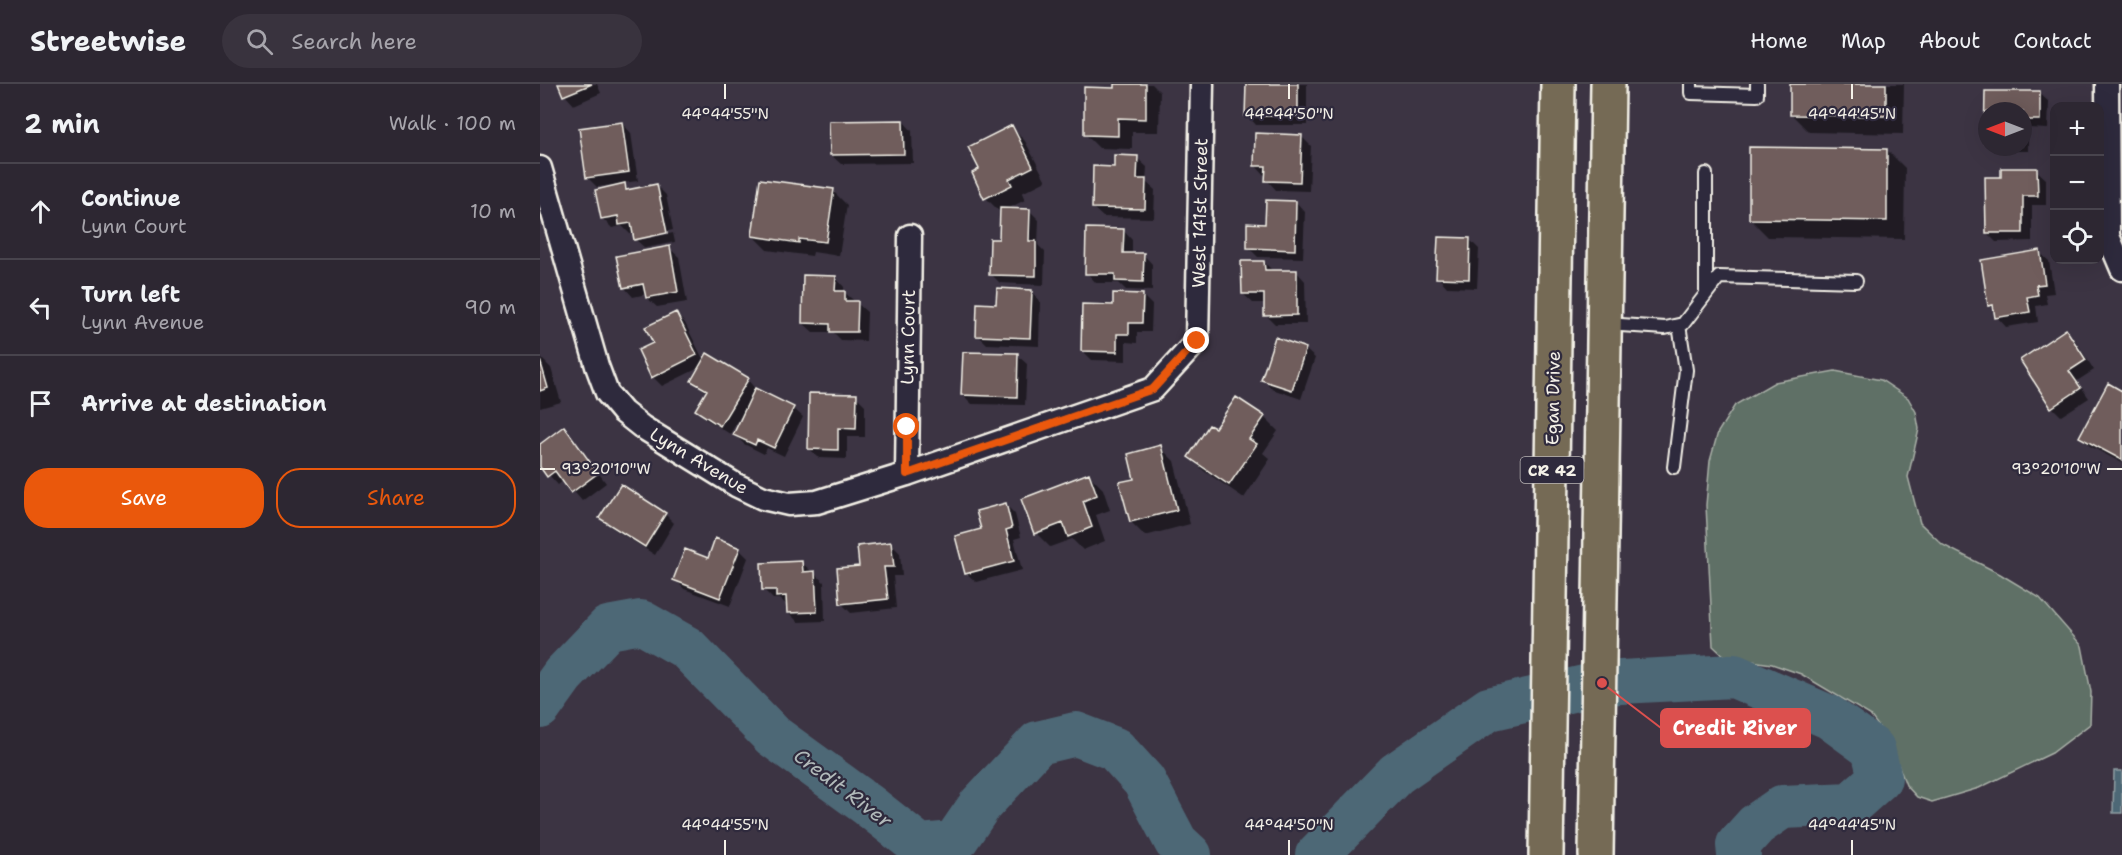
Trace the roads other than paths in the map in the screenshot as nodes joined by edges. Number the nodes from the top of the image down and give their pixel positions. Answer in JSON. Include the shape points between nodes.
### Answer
{"nodes":[{"id":1,"x":1202,"y":84,"type":"edge"},
{"id":2,"x":1558,"y":84,"type":"edge"},
{"id":3,"x":1608,"y":84,"type":"edge"},
{"id":4,"x":1691,"y":84,"type":"edge"},
{"id":5,"x":1757,"y":84,"type":"edge"},
{"id":6,"x":2107,"y":84,"type":"edge"},
{"id":7,"x":540,"y":168,"type":"edge"},
{"id":8,"x":1706,"y":174,"type":"dead end"},
{"id":9,"x":910,"y":236,"type":"dead end"},
{"id":10,"x":2122,"y":268,"type":"edge"},
{"id":11,"x":1856,"y":281,"type":"dead end"},
{"id":12,"x":1706,"y":293,"type":"junction"},
{"id":13,"x":1605,"y":324,"type":"junction"},
{"id":14,"x":1679,"y":325,"type":"junction"},
{"id":15,"x":1197,"y":341,"type":"joint"},
{"id":16,"x":1674,"y":466,"type":"dead end"},
{"id":17,"x":907,"y":474,"type":"junction"},
{"id":18,"x":1546,"y":855,"type":"edge"},
{"id":19,"x":1596,"y":855,"type":"edge"}],
"edges":[{"from":1,"to":15,"type":"street","name":"West 141st Street"},
{"from":2,"to":18,"type":"highway","name":"Egan Drive","number":"CR 42"},
{"from":3,"to":13,"type":"highway","number":"CR 42"},
{"from":4,"to":5,"type":"lane","via":[[1691,93],[1757,95]]},
{"from":6,"to":10,"type":"street","via":[[2108,236]]},
{"from":7,"to":17,"type":"street","name":"Lynn Avenue","via":[[597,366],[607,393],[623,412],[736,485],[763,498],[789,504],[816,502]]},
{"from":8,"to":12,"type":"lane"},
{"from":9,"to":17,"type":"street","name":"Lynn Court"},
{"from":11,"to":12,"type":"lane","via":[[1719,278]]},
{"from":12,"to":14,"type":"lane"},
{"from":13,"to":14,"type":"lane","via":[[1665,328]]},
{"from":13,"to":19,"type":"highway","number":"CR 42"},
{"from":14,"to":16,"type":"lane","via":[[1686,370]]},
{"from":15,"to":17,"type":"street","name":"Lynn Avenue","via":[[1153,389]]}]}
